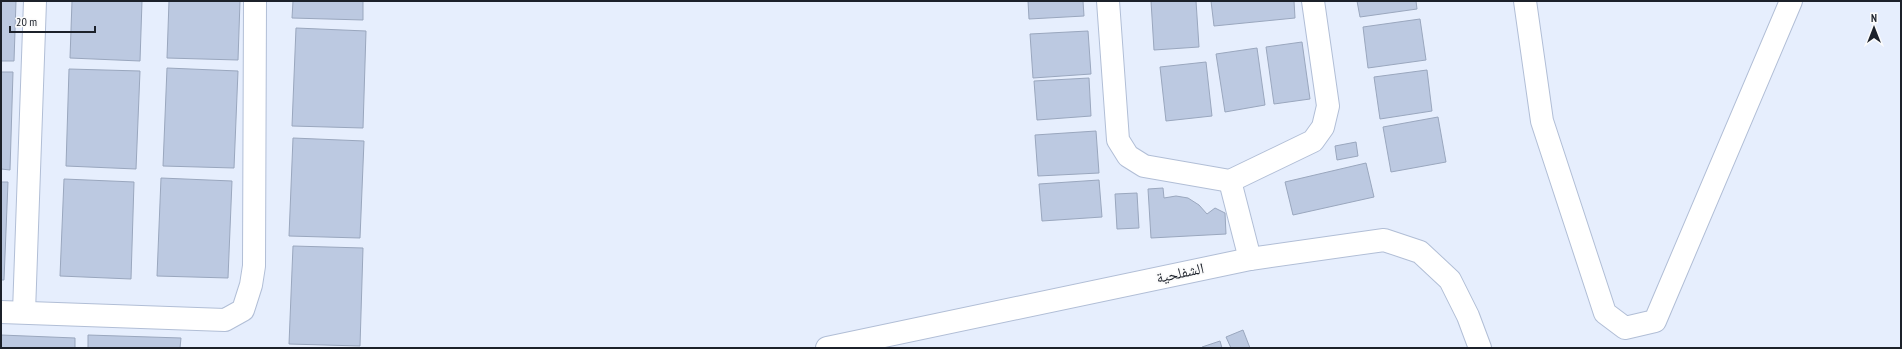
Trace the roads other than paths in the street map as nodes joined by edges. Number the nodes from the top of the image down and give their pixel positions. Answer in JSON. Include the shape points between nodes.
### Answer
{"nodes":[{"id":1,"x":35,"y":1,"type":"edge"},
{"id":2,"x":255,"y":1,"type":"edge"},
{"id":3,"x":1108,"y":1,"type":"edge"},
{"id":4,"x":1313,"y":1,"type":"edge"},
{"id":5,"x":1525,"y":1,"type":"edge"},
{"id":6,"x":1791,"y":1,"type":"edge"},
{"id":7,"x":1230,"y":181,"type":"junction"},
{"id":8,"x":1250,"y":259,"type":"junction"},
{"id":9,"x":1,"y":312,"type":"edge"},
{"id":10,"x":24,"y":312,"type":"junction"},
{"id":11,"x":827,"y":348,"type":"edge"},
{"id":12,"x":1480,"y":348,"type":"edge"}],
"edges":[{"from":1,"to":10,"type":"street"},
{"from":2,"to":10,"type":"street","via":[[254,266],[243,310],[225,320]]},
{"from":3,"to":7,"type":"street","via":[[1118,140],[1128,156],[1144,166]]},
{"from":4,"to":7,"type":"street","via":[[1328,106],[1323,127],[1313,141]]},
{"from":5,"to":6,"type":"street","via":[[1542,121],[1605,313],[1625,328],[1655,321]]},
{"from":7,"to":8,"type":"street"},
{"from":8,"to":11,"type":"street","name":"الشفلحية"},
{"from":8,"to":12,"type":"street","name":"الشفلحية","via":[[1384,240],[1420,252],[1450,280]]},
{"from":9,"to":10,"type":"street"}]}
